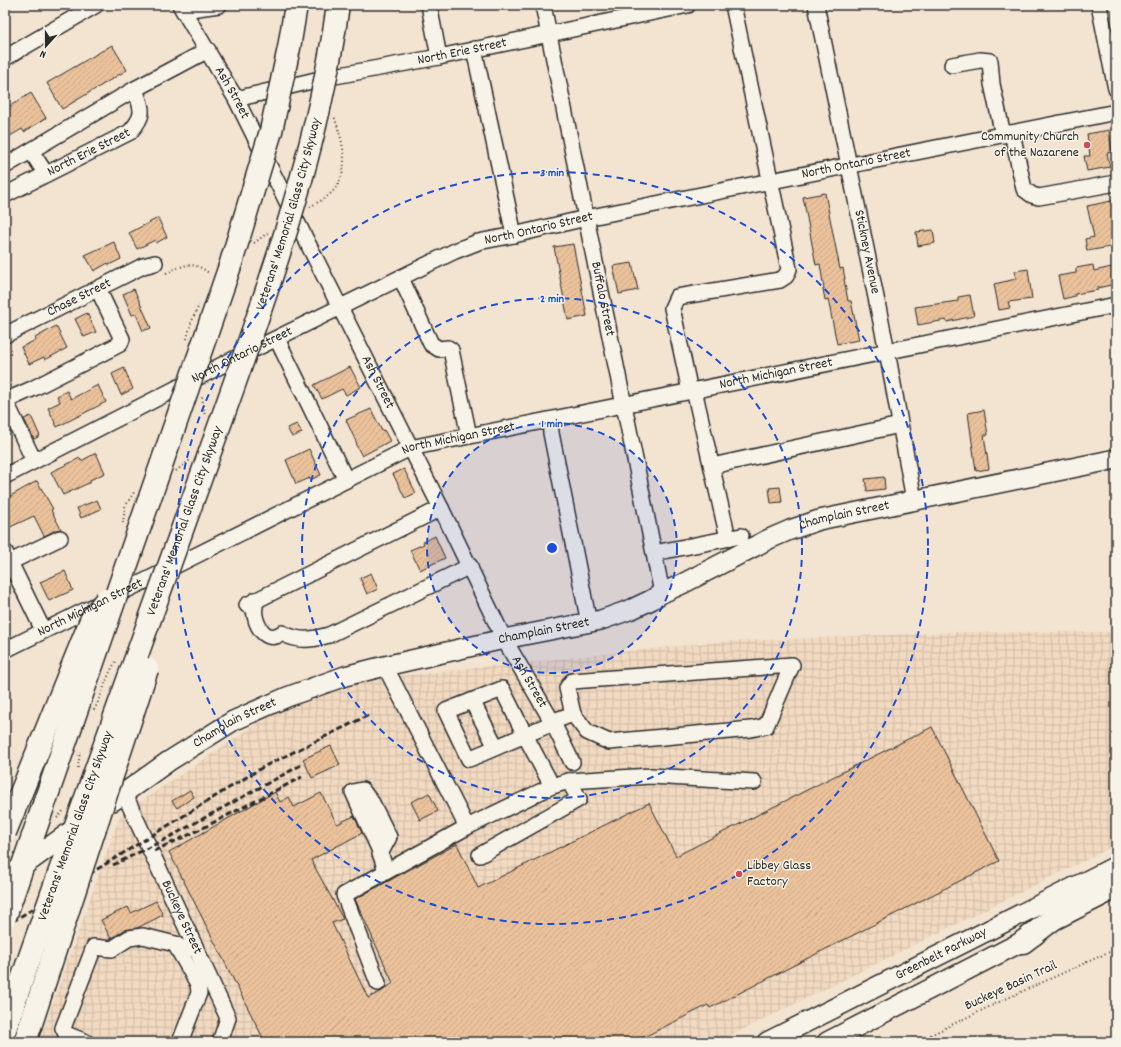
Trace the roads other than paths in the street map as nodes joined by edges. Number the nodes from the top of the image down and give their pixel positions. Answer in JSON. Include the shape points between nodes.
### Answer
{"nodes":[{"id":1,"x":96,"y":5,"type":"edge"},
{"id":2,"x":218,"y":5,"type":"edge"},
{"id":3,"x":296,"y":5,"type":"edge"},
{"id":4,"x":338,"y":5,"type":"edge"},
{"id":5,"x":429,"y":5,"type":"edge"},
{"id":6,"x":543,"y":5,"type":"edge"},
{"id":7,"x":688,"y":5,"type":"edge"},
{"id":8,"x":733,"y":5,"type":"edge"},
{"id":9,"x":816,"y":5,"type":"edge"},
{"id":10,"x":182,"y":8,"type":"edge"},
{"id":11,"x":655,"y":8,"type":"edge"},
{"id":12,"x":1106,"y":13,"type":"edge"},
{"id":13,"x":549,"y":33,"type":"junction"},
{"id":14,"x":474,"y":49,"type":"junction"},
{"id":15,"x":208,"y":50,"type":"junction"},
{"id":16,"x":439,"y":57,"type":"junction"},
{"id":17,"x":5,"y":58,"type":"edge"},
{"id":18,"x":952,"y":65,"type":"dead end"},
{"id":19,"x":135,"y":89,"type":"junction"},
{"id":20,"x":1116,"y":90,"type":"edge"},
{"id":21,"x":236,"y":99,"type":"junction"},
{"id":22,"x":1116,"y":112,"type":"edge"},
{"id":23,"x":1007,"y":134,"type":"junction"},
{"id":24,"x":31,"y":151,"type":"junction"},
{"id":25,"x":5,"y":166,"type":"edge"},
{"id":26,"x":848,"y":166,"type":"junction"},
{"id":27,"x":46,"y":174,"type":"junction"},
{"id":28,"x":770,"y":182,"type":"junction"},
{"id":29,"x":1116,"y":183,"type":"edge"},
{"id":30,"x":5,"y":195,"type":"edge"},
{"id":31,"x":586,"y":218,"type":"junction"},
{"id":32,"x":514,"y":235,"type":"junction"},
{"id":33,"x":161,"y":268,"type":"road end"},
{"id":34,"x":401,"y":278,"type":"junction"},
{"id":35,"x":98,"y":289,"type":"junction"},
{"id":36,"x":267,"y":292,"type":"junction"},
{"id":37,"x":1116,"y":305,"type":"edge"},
{"id":38,"x":341,"y":307,"type":"junction"},
{"id":39,"x":5,"y":335,"type":"edge"},
{"id":40,"x":277,"y":338,"type":"junction"},
{"id":41,"x":887,"y":351,"type":"junction"},
{"id":42,"x":692,"y":391,"type":"junction"},
{"id":43,"x":5,"y":400,"type":"edge"},
{"id":44,"x":624,"y":405,"type":"junction"},
{"id":45,"x":550,"y":420,"type":"junction"},
{"id":46,"x":900,"y":425,"type":"junction"},
{"id":47,"x":469,"y":436,"type":"junction"},
{"id":48,"x":410,"y":448,"type":"junction"},
{"id":49,"x":1116,"y":459,"type":"edge"},
{"id":50,"x":34,"y":461,"type":"junction"},
{"id":51,"x":712,"y":466,"type":"junction"},
{"id":52,"x":5,"y":476,"type":"edge"},
{"id":53,"x":346,"y":480,"type":"junction"},
{"id":54,"x":914,"y":500,"type":"junction"},
{"id":55,"x":441,"y":508,"type":"junction"},
{"id":56,"x":60,"y":538,"type":"dead end"},
{"id":57,"x":654,"y":552,"type":"junction"},
{"id":58,"x":7,"y":557,"type":"edge"},
{"id":59,"x":470,"y":566,"type":"junction"},
{"id":60,"x":121,"y":580,"type":"junction"},
{"id":61,"x":662,"y":593,"type":"junction"},
{"id":62,"x":589,"y":623,"type":"junction"},
{"id":63,"x":43,"y":630,"type":"junction"},
{"id":64,"x":504,"y":639,"type":"junction"},
{"id":65,"x":5,"y":650,"type":"edge"},
{"id":66,"x":385,"y":666,"type":"junction"},
{"id":67,"x":472,"y":701,"type":"junction"},
{"id":68,"x":573,"y":714,"type":"junction"},
{"id":69,"x":552,"y":722,"type":"junction"},
{"id":70,"x":525,"y":735,"type":"junction"},
{"id":71,"x":496,"y":747,"type":"junction"},
{"id":72,"x":572,"y":762,"type":"dead end"},
{"id":73,"x":569,"y":781,"type":"junction"},
{"id":74,"x":754,"y":782,"type":"dead end"},
{"id":75,"x":552,"y":786,"type":"junction"},
{"id":76,"x":118,"y":797,"type":"junction"},
{"id":77,"x":467,"y":827,"type":"junction"},
{"id":78,"x":5,"y":832,"type":"edge"},
{"id":79,"x":380,"y":854,"type":"dead end"},
{"id":80,"x":480,"y":855,"type":"dead end"},
{"id":81,"x":1116,"y":866,"type":"edge"},
{"id":82,"x":386,"y":871,"type":"junction"},
{"id":83,"x":5,"y":879,"type":"edge"},
{"id":84,"x":1116,"y":887,"type":"edge"},
{"id":85,"x":1116,"y":895,"type":"edge"},
{"id":86,"x":5,"y":917,"type":"edge"},
{"id":87,"x":1023,"y":942,"type":"junction"},
{"id":88,"x":175,"y":944,"type":"junction"},
{"id":89,"x":195,"y":946,"type":"junction"},
{"id":90,"x":378,"y":983,"type":"dead end"},
{"id":91,"x":5,"y":1029,"type":"edge"},
{"id":92,"x":25,"y":1042,"type":"edge"},
{"id":93,"x":86,"y":1042,"type":"edge"},
{"id":94,"x":180,"y":1042,"type":"edge"},
{"id":95,"x":220,"y":1042,"type":"edge"},
{"id":96,"x":767,"y":1042,"type":"edge"},
{"id":97,"x":827,"y":1042,"type":"edge"}],
"edges":[{"from":1,"to":17,"type":"street"},
{"from":2,"to":10,"type":"street"},
{"from":3,"to":60,"type":"highway","bridge":true,"via":[[269,138],[231,263]]},
{"from":4,"to":36,"type":"highway","name":"Veterans' Memorial Glass City Skyway","bridge":true,"via":[[313,137]]},
{"from":5,"to":16,"type":"street"},
{"from":6,"to":13,"type":"street","name":"Buffalo Street"},
{"from":7,"to":11,"type":"street","name":"North Erie Street"},
{"from":8,"to":28,"type":"street"},
{"from":9,"to":26,"type":"street","name":"Stickney Avenue"},
{"from":10,"to":15,"type":"street","name":"Ash Street"},
{"from":11,"to":13,"type":"street","name":"North Erie Street"},
{"from":12,"to":20,"type":"street"},
{"from":13,"to":14,"type":"street","name":"North Erie Street"},
{"from":13,"to":31,"type":"street","name":"Buffalo Street"},
{"from":14,"to":16,"type":"street","name":"North Erie Street"},
{"from":14,"to":32,"type":"street"},
{"from":15,"to":19,"type":"street","name":"North Erie Street"},
{"from":15,"to":21,"type":"street","name":"Ash Street"},
{"from":16,"to":21,"type":"street","name":"North Erie Street","via":[[324,78]]},
{"from":18,"to":23,"type":"street","via":[[980,60],[990,61],[992,84]]},
{"from":19,"to":24,"type":"street","name":"North Erie Street"},
{"from":19,"to":27,"type":"street","name":"North Erie Street","via":[[142,110],[140,122],[130,132]]},
{"from":21,"to":38,"type":"street","name":"Ash Street"},
{"from":22,"to":23,"type":"street","name":"North Ontario Street"},
{"from":23,"to":26,"type":"street","name":"North Ontario Street"},
{"from":23,"to":29,"type":"street","via":[[1024,189],[1032,195],[1039,197]]},
{"from":24,"to":25,"type":"street","name":"North Erie Street"},
{"from":24,"to":27,"type":"street"},
{"from":26,"to":28,"type":"street","name":"North Ontario Street"},
{"from":26,"to":41,"type":"street","name":"Stickney Avenue"},
{"from":27,"to":30,"type":"street","name":"North Erie Street"},
{"from":28,"to":31,"type":"street","name":"North Ontario Street"},
{"from":28,"to":42,"type":"street","via":[[789,269],[786,276],[780,280],[677,297],[672,308]]},
{"from":31,"to":32,"type":"street","name":"North Ontario Street"},
{"from":31,"to":44,"type":"street","name":"Buffalo Street"},
{"from":32,"to":34,"type":"street","name":"North Ontario Street","via":[[478,242]]},
{"from":33,"to":35,"type":"street","name":"Chase Street","via":[[143,266]]},
{"from":34,"to":38,"type":"street","name":"North Ontario Street"},
{"from":34,"to":47,"type":"street","via":[[431,344],[439,349],[452,350]]},
{"from":35,"to":39,"type":"street","name":"Chase Street"},
{"from":35,"to":43,"type":"street","via":[[122,339],[120,344]]},
{"from":36,"to":91,"type":"highway","name":"Veterans' Memorial Glass City Skyway","bridge":true},
{"from":36,"to":92,"type":"highway","bridge":true},
{"from":37,"to":41,"type":"street","name":"North Michigan Street"},
{"from":38,"to":40,"type":"street","name":"North Ontario Street"},
{"from":38,"to":48,"type":"street","name":"Ash Street"},
{"from":40,"to":50,"type":"street","name":"North Ontario Street"},
{"from":40,"to":53,"type":"street"},
{"from":41,"to":42,"type":"street","name":"North Michigan Street"},
{"from":41,"to":46,"type":"street","name":"Stickney Avenue"},
{"from":42,"to":44,"type":"street","name":"North Michigan Street"},
{"from":42,"to":51,"type":"street"},
{"from":43,"to":50,"type":"street"},
{"from":44,"to":45,"type":"street","name":"North Michigan Street"},
{"from":44,"to":57,"type":"street","name":"Buffalo Street"},
{"from":45,"to":47,"type":"street","name":"North Michigan Street"},
{"from":45,"to":62,"type":"street"},
{"from":46,"to":51,"type":"street"},
{"from":46,"to":54,"type":"street","name":"Stickney Avenue"},
{"from":47,"to":48,"type":"street","name":"North Michigan Street"},
{"from":48,"to":53,"type":"street","name":"North Michigan Street"},
{"from":48,"to":55,"type":"street","name":"Ash Street"},
{"from":49,"to":54,"type":"main road","name":"Champlain Street"},
{"from":50,"to":52,"type":"street","name":"North Ontario Street"},
{"from":51,"to":57,"type":"street","via":[[735,537]]},
{"from":53,"to":63,"type":"street","name":"North Michigan Street"},
{"from":54,"to":61,"type":"main road","name":"Champlain Street","via":[[819,520],[790,530]]},
{"from":55,"to":59,"type":"street","name":"Ash Street"},
{"from":55,"to":59,"type":"street","via":[[251,602],[255,617],[264,634],[271,637],[282,633],[301,640],[313,640],[329,635]]},
{"from":56,"to":58,"type":"street"},
{"from":57,"to":61,"type":"street","name":"Buffalo Street"},
{"from":58,"to":63,"type":"street"},
{"from":59,"to":64,"type":"street","name":"Ash Street"},
{"from":60,"to":78,"type":"highway","bridge":true,"via":[[92,618]]},
{"from":60,"to":86,"type":"highway","bridge":true},
{"from":61,"to":62,"type":"main road","name":"Champlain Street","via":[[632,609]]},
{"from":62,"to":64,"type":"main road","name":"Champlain Street"},
{"from":63,"to":65,"type":"street","name":"North Michigan Street"},
{"from":64,"to":66,"type":"main road","name":"Champlain Street"},
{"from":64,"to":69,"type":"street","name":"Ash Street"},
{"from":66,"to":76,"type":"main road","name":"Champlain Street","via":[[345,676],[287,697],[233,721]]},
{"from":66,"to":77,"type":"street"},
{"from":67,"to":70,"type":"street","via":[[502,689]]},
{"from":67,"to":71,"type":"street"},
{"from":67,"to":71,"type":"street","via":[[446,712],[469,759]]},
{"from":68,"to":68,"type":"street","via":[[587,732],[609,742],[766,726],[792,665],[572,681],[567,688]]},
{"from":68,"to":69,"type":"street"},
{"from":69,"to":70,"type":"street"},
{"from":69,"to":72,"type":"street","name":"Ash Street"},
{"from":70,"to":71,"type":"street"},
{"from":70,"to":75,"type":"street"},
{"from":73,"to":74,"type":"street","via":[[651,776]]},
{"from":73,"to":75,"type":"street"},
{"from":73,"to":80,"type":"street","via":[[579,799]]},
{"from":75,"to":77,"type":"street"},
{"from":76,"to":83,"type":"main road","name":"Champlain Street","bridge":true},
{"from":76,"to":89,"type":"street","name":"Buckeye Street"},
{"from":77,"to":82,"type":"street"},
{"from":79,"to":82,"type":"street"},
{"from":81,"to":96,"type":"main road","name":"Greenbelt Parkway"},
{"from":82,"to":90,"type":"street","via":[[344,896]]},
{"from":84,"to":87,"type":"highway","via":[[1053,919]]},
{"from":85,"to":87,"type":"main road","name":"Greenbelt Parkway","via":[[1060,921]]},
{"from":87,"to":97,"type":"main road","name":"Greenbelt Parkway"},
{"from":88,"to":89,"type":"street","via":[[185,950]]},
{"from":88,"to":93,"type":"street","via":[[143,936],[129,938],[112,949],[94,947],[63,1028],[66,1034]]},
{"from":88,"to":94,"type":"street","via":[[198,984],[199,993]]},
{"from":89,"to":95,"type":"street","name":"Buckeye Street","via":[[228,1018]]}]}
